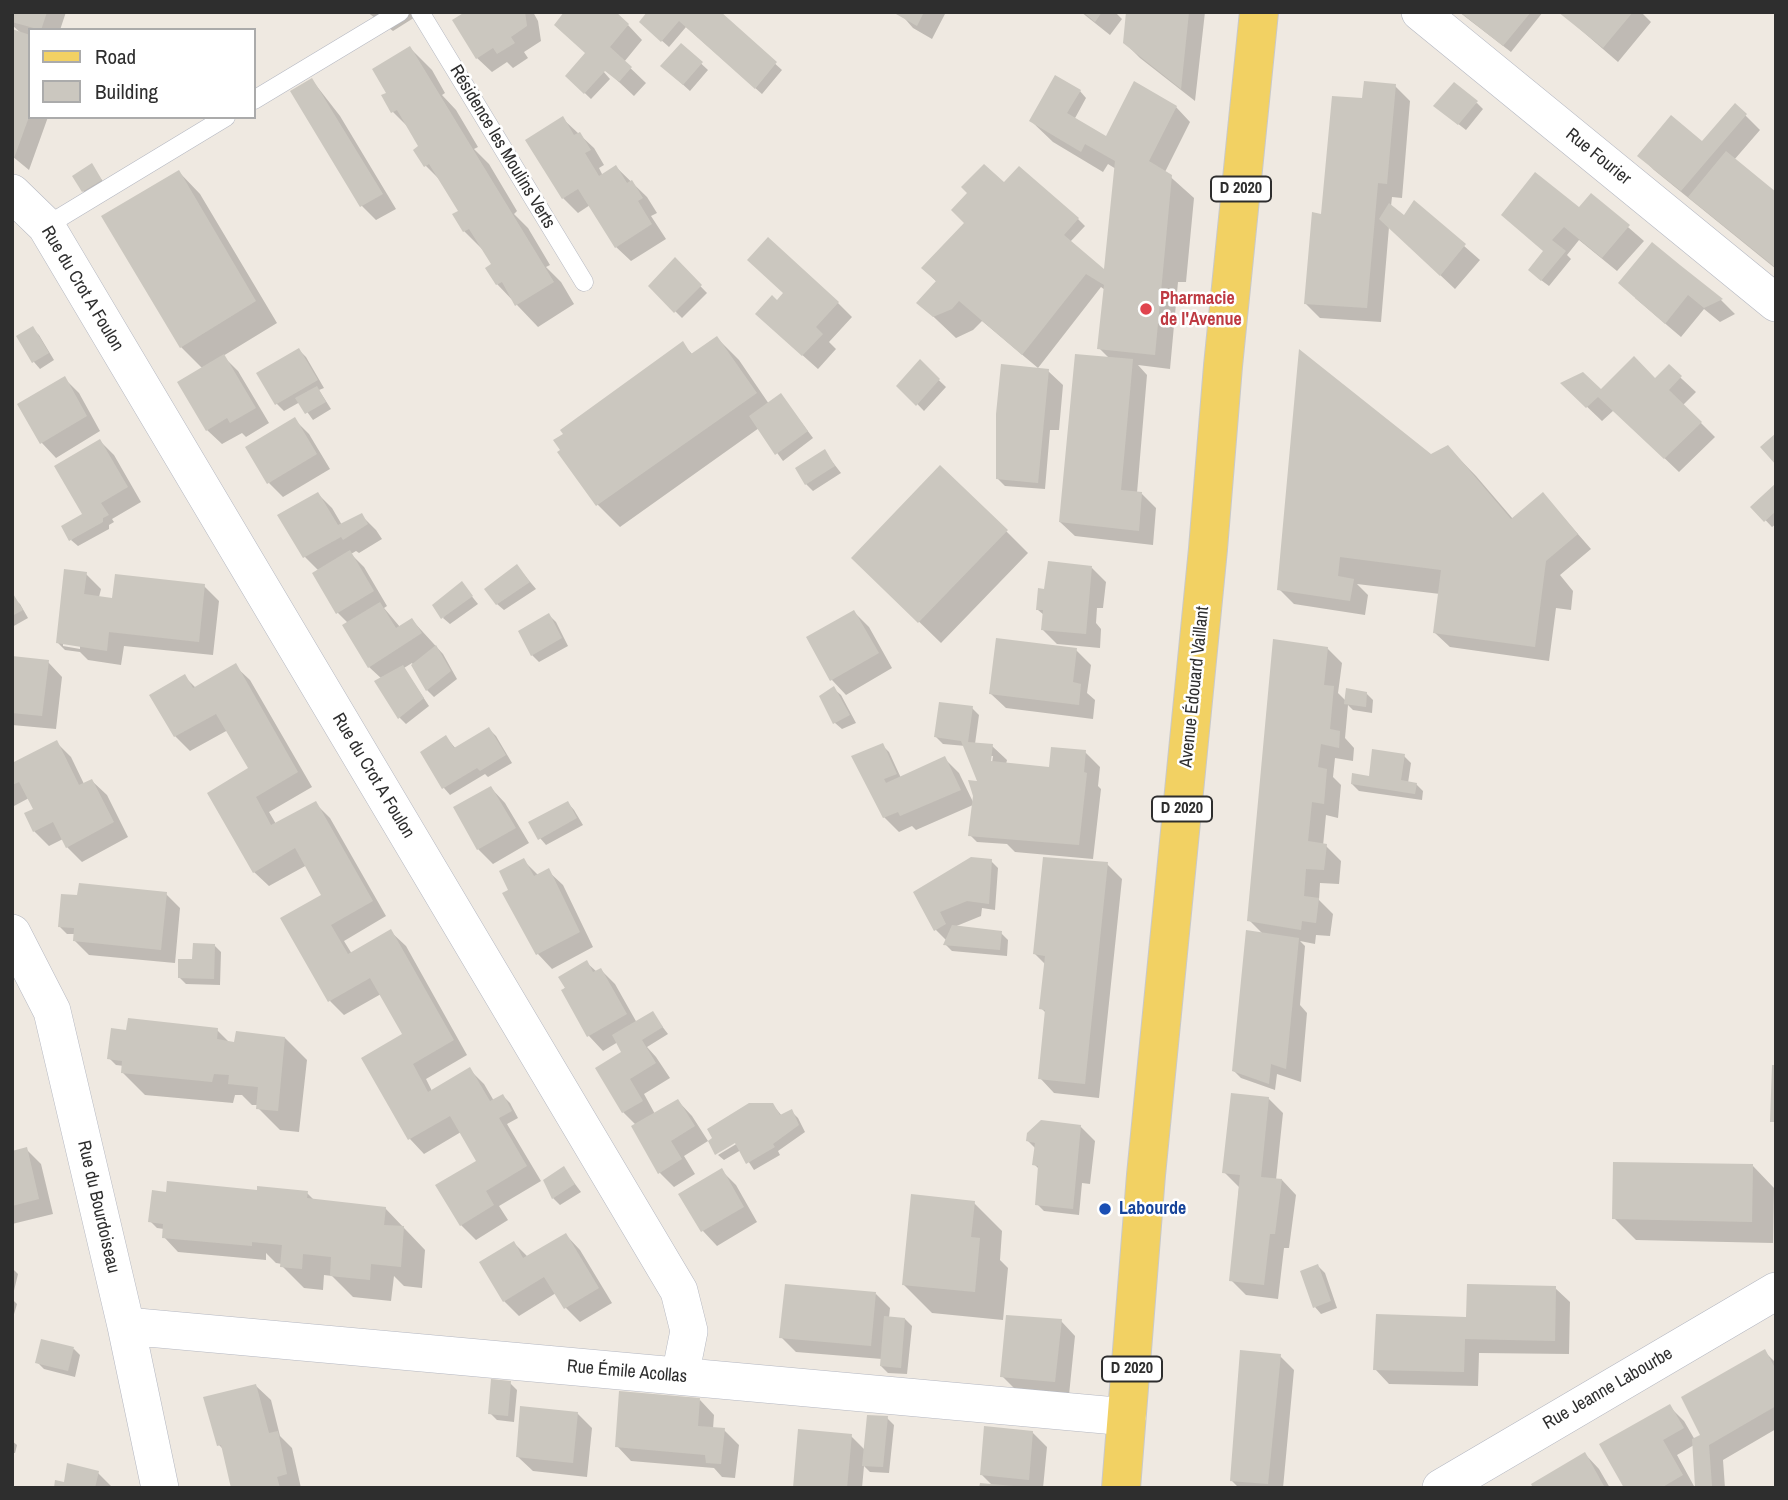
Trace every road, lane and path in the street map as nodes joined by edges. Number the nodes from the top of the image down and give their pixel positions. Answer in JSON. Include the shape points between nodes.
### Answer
{"nodes":[{"id":1,"x":400,"y":12,"type":"edge"},
{"id":2,"x":420,"y":12,"type":"edge"},
{"id":3,"x":1259,"y":12,"type":"edge"},
{"id":4,"x":1420,"y":12,"type":"edge"},
{"id":5,"x":256,"y":99,"type":"edge"},
{"id":6,"x":223,"y":119,"type":"edge"},
{"id":7,"x":12,"y":193,"type":"edge"},
{"id":8,"x":46,"y":226,"type":"junction"},
{"id":9,"x":584,"y":282,"type":"dead end"},
{"id":10,"x":1776,"y":303,"type":"edge"},
{"id":11,"x":12,"y":933,"type":"edge"},
{"id":12,"x":1776,"y":1291,"type":"edge"},
{"id":13,"x":126,"y":1326,"type":"junction"},
{"id":14,"x":680,"y":1376,"type":"junction"},
{"id":15,"x":1127,"y":1417,"type":"junction"},
{"id":16,"x":160,"y":1488,"type":"edge"},
{"id":17,"x":1121,"y":1488,"type":"edge"},
{"id":18,"x":1441,"y":1488,"type":"edge"}],
"edges":[{"from":1,"to":5,"type":"lane"},
{"from":2,"to":9,"type":"lane","name":"Résidence les Moulins Verts"},
{"from":3,"to":15,"type":"main road","name":"Avenue Édouard Vaillant","number":"D 2020","via":[[1144,1188]]},
{"from":4,"to":10,"type":"street","name":"Rue Fourier"},
{"from":6,"to":8,"type":"lane"},
{"from":7,"to":8,"type":"street","name":"Rue du Crot A Foulon"},
{"from":8,"to":14,"type":"street","name":"Rue du Crot A Foulon","via":[[679,1290],[689,1331]]},
{"from":11,"to":13,"type":"street","name":"Rue du Bourdoiseau","via":[[52,1012]]},
{"from":12,"to":18,"type":"street","name":"Rue Jeanne Labourbe"},
{"from":13,"to":14,"type":"street","name":"Rue Émile Acollas"},
{"from":13,"to":16,"type":"street","name":"Rue du Bourdoiseau"},
{"from":14,"to":15,"type":"street","name":"Rue Émile Acollas"},
{"from":15,"to":17,"type":"main road","name":"Avenue Édouard Vaillant","number":"D 2020"}]}
